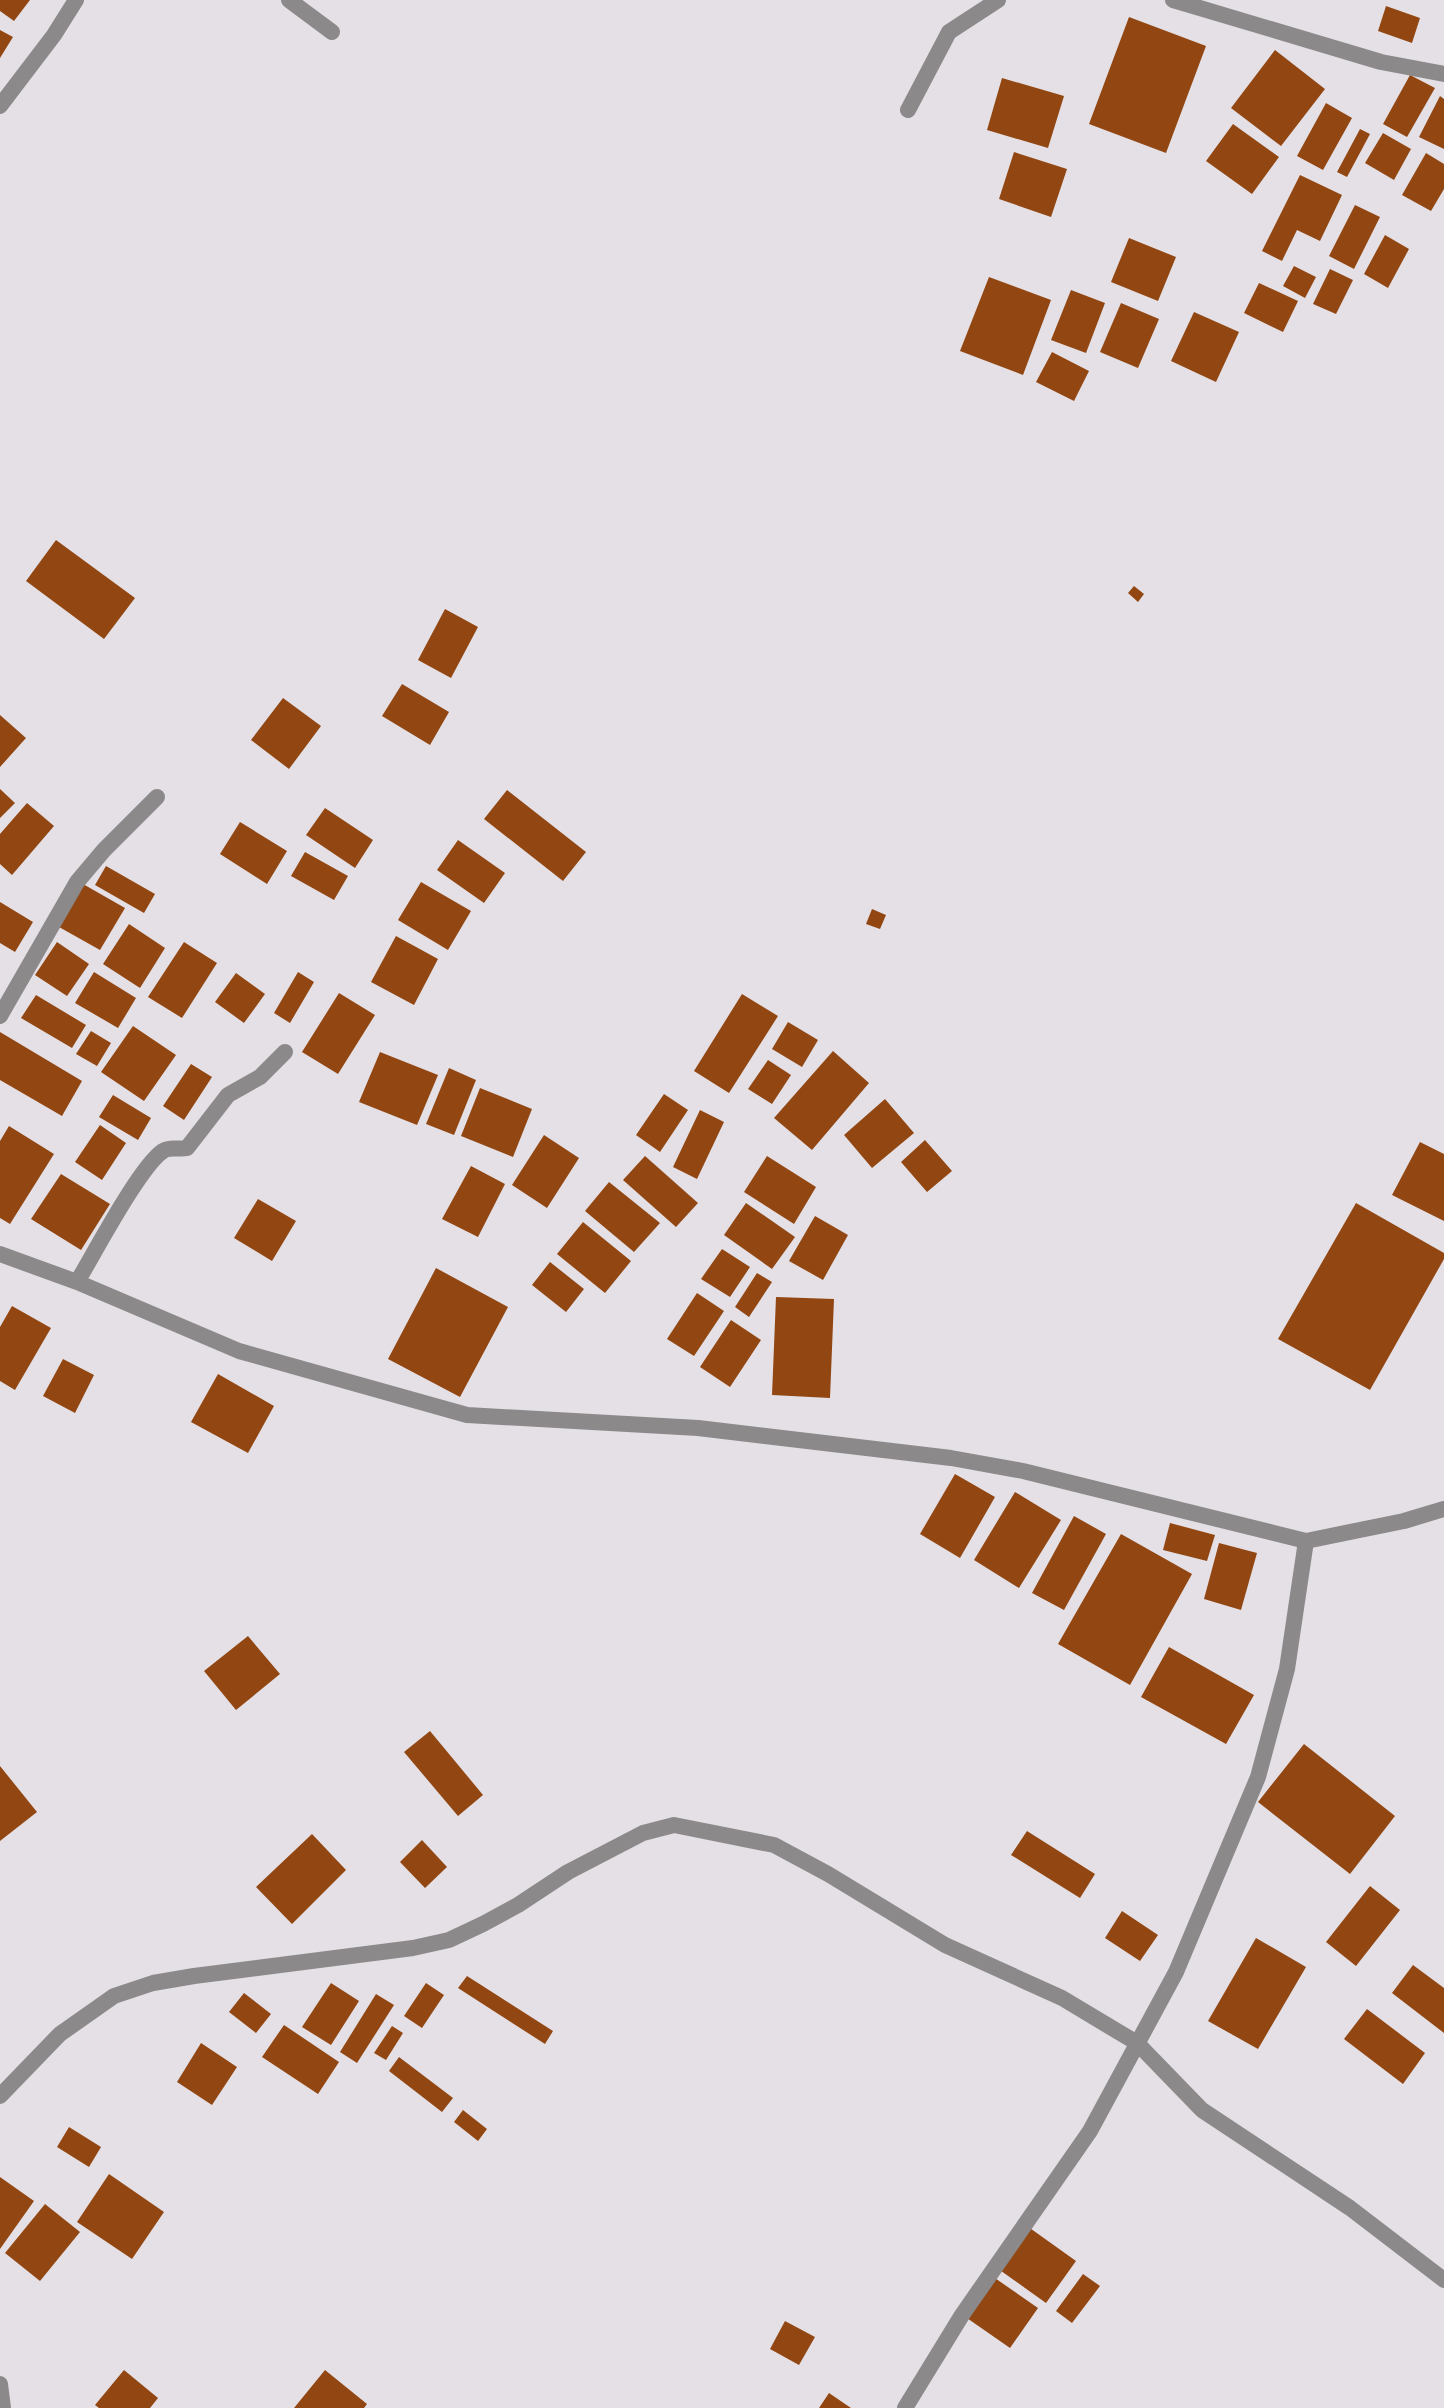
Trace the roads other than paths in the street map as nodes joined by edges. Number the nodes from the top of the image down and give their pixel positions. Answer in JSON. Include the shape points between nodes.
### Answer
{"nodes":[{"id":1,"x":76,"y":0,"type":"edge"},
{"id":2,"x":289,"y":0,"type":"edge"},
{"id":3,"x":998,"y":0,"type":"edge"},
{"id":4,"x":1173,"y":0,"type":"edge"},
{"id":5,"x":332,"y":32,"type":"dead end"},
{"id":6,"x":1444,"y":74,"type":"edge"},
{"id":7,"x":0,"y":106,"type":"edge"},
{"id":8,"x":908,"y":110,"type":"dead end"},
{"id":9,"x":157,"y":797,"type":"dead end"},
{"id":10,"x":0,"y":1016,"type":"edge"},
{"id":11,"x":285,"y":1052,"type":"dead end"},
{"id":12,"x":0,"y":1254,"type":"edge"},
{"id":13,"x":77,"y":1282,"type":"junction"},
{"id":14,"x":1444,"y":1509,"type":"edge"},
{"id":15,"x":1306,"y":1541,"type":"junction"},
{"id":16,"x":1137,"y":2043,"type":"junction"},
{"id":17,"x":0,"y":2096,"type":"edge"},
{"id":18,"x":1444,"y":2280,"type":"edge"},
{"id":19,"x":0,"y":2384,"type":"edge"},
{"id":20,"x":3,"y":2408,"type":"edge"},
{"id":21,"x":905,"y":2408,"type":"edge"}],
"edges":[{"from":1,"to":7,"type":"street"},
{"from":2,"to":5,"type":"street"},
{"from":3,"to":8,"type":"street","via":[[949,32]]},
{"from":4,"to":6,"type":"street","via":[[1381,62]]},
{"from":9,"to":10,"type":"street","via":[[77,882]]},
{"from":11,"to":13,"type":"street","via":[[253,1083],[228,1095],[187,1148],[169,1148],[157,1157]]},
{"from":12,"to":13,"type":"street"},
{"from":13,"to":15,"type":"street","via":[[239,1351],[467,1415],[698,1428],[951,1458]]},
{"from":14,"to":15,"type":"street"},
{"from":15,"to":16,"type":"street","via":[[1287,1669],[1258,1777],[1176,1972]]},
{"from":16,"to":17,"type":"street","via":[[1062,1998],[945,1945],[774,1845],[674,1825],[643,1833],[449,1940],[194,1976],[114,1996],[60,2034]]},
{"from":16,"to":18,"type":"street","via":[[1202,2110],[1350,2208]]},
{"from":16,"to":21,"type":"street","via":[[1090,2131],[962,2315]]},
{"from":19,"to":20,"type":"street"}]}
